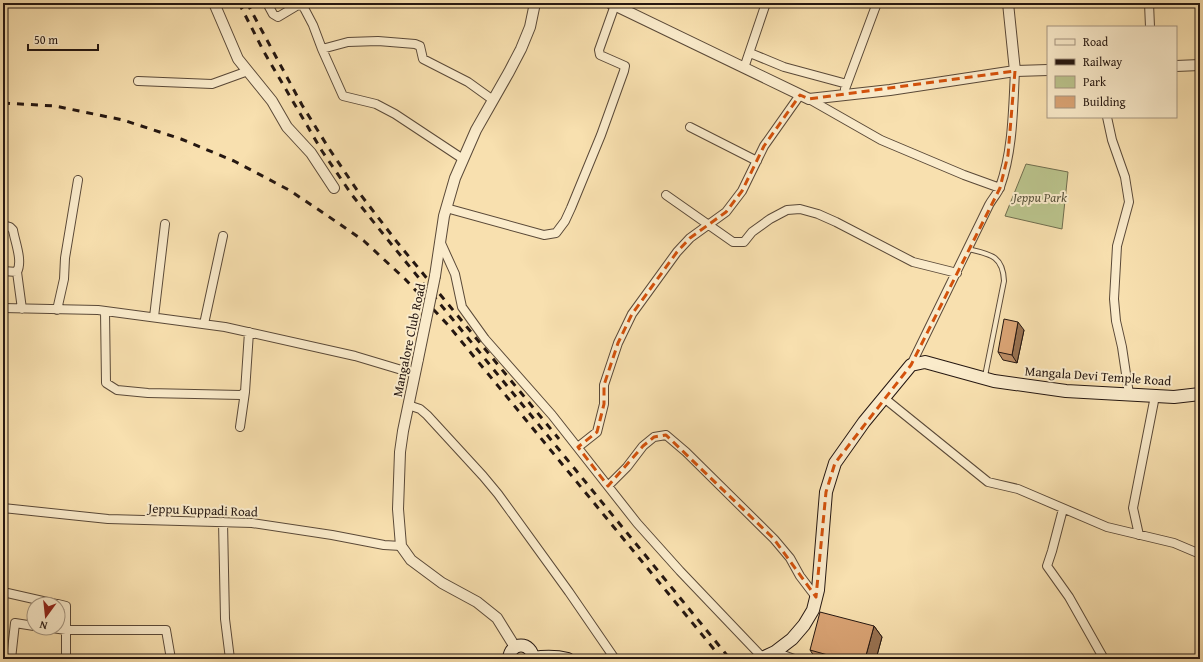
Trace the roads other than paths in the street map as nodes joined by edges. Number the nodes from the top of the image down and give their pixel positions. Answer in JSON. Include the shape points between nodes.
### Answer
{"nodes":[{"id":1,"x":214,"y":3,"type":"edge"},
{"id":2,"x":266,"y":3,"type":"edge"},
{"id":3,"x":535,"y":3,"type":"edge"},
{"id":4,"x":766,"y":3,"type":"edge"},
{"id":5,"x":877,"y":3,"type":"edge"},
{"id":6,"x":1008,"y":3,"type":"edge"},
{"id":7,"x":1149,"y":3,"type":"edge"},
{"id":8,"x":612,"y":4,"type":"edge"},
{"id":9,"x":304,"y":5,"type":"edge"},
{"id":10,"x":1150,"y":26,"type":"edge"},
{"id":11,"x":322,"y":49,"type":"junction"},
{"id":12,"x":750,"y":53,"type":"junction"},
{"id":13,"x":1200,"y":65,"type":"edge"},
{"id":14,"x":1177,"y":66,"type":"edge"},
{"id":15,"x":744,"y":68,"type":"junction"},
{"id":16,"x":1047,"y":70,"type":"edge"},
{"id":17,"x":248,"y":71,"type":"junction"},
{"id":18,"x":1015,"y":71,"type":"junction"},
{"id":19,"x":138,"y":81,"type":"dead end"},
{"id":20,"x":846,"y":84,"type":"junction"},
{"id":21,"x":844,"y":95,"type":"junction"},
{"id":22,"x":805,"y":97,"type":"junction"},
{"id":23,"x":493,"y":100,"type":"junction"},
{"id":24,"x":1107,"y":118,"type":"edge"},
{"id":25,"x":690,"y":127,"type":"dead end"},
{"id":26,"x":463,"y":159,"type":"junction"},
{"id":27,"x":757,"y":161,"type":"junction"},
{"id":28,"x":78,"y":180,"type":"dead end"},
{"id":29,"x":334,"y":188,"type":"dead end"},
{"id":30,"x":1000,"y":188,"type":"junction"},
{"id":31,"x":666,"y":195,"type":"dead end"},
{"id":32,"x":446,"y":208,"type":"junction"},
{"id":33,"x":165,"y":224,"type":"dead end"},
{"id":34,"x":709,"y":224,"type":"junction"},
{"id":35,"x":3,"y":225,"type":"edge"},
{"id":36,"x":223,"y":236,"type":"dead end"},
{"id":37,"x":440,"y":241,"type":"junction"},
{"id":38,"x":968,"y":250,"type":"junction"},
{"id":39,"x":3,"y":271,"type":"edge"},
{"id":40,"x":17,"y":272,"type":"junction"},
{"id":41,"x":956,"y":273,"type":"junction"},
{"id":42,"x":3,"y":308,"type":"edge"},
{"id":43,"x":22,"y":309,"type":"junction"},
{"id":44,"x":57,"y":310,"type":"junction"},
{"id":45,"x":105,"y":311,"type":"junction"},
{"id":46,"x":154,"y":318,"type":"junction"},
{"id":47,"x":204,"y":324,"type":"junction"},
{"id":48,"x":249,"y":332,"type":"junction"},
{"id":49,"x":911,"y":365,"type":"junction"},
{"id":50,"x":415,"y":374,"type":"junction"},
{"id":51,"x":985,"y":378,"type":"junction"},
{"id":52,"x":245,"y":392,"type":"junction"},
{"id":53,"x":1129,"y":394,"type":"junction"},
{"id":54,"x":1200,"y":394,"type":"edge"},
{"id":55,"x":1154,"y":396,"type":"junction"},
{"id":56,"x":884,"y":398,"type":"junction"},
{"id":57,"x":408,"y":405,"type":"junction"},
{"id":58,"x":240,"y":427,"type":"dead end"},
{"id":59,"x":578,"y":447,"type":"junction"},
{"id":60,"x":608,"y":486,"type":"junction"},
{"id":61,"x":3,"y":508,"type":"edge"},
{"id":62,"x":1063,"y":509,"type":"junction"},
{"id":63,"x":223,"y":522,"type":"junction"},
{"id":64,"x":1140,"y":535,"type":"junction"},
{"id":65,"x":401,"y":546,"type":"junction"},
{"id":66,"x":1200,"y":554,"type":"edge"},
{"id":67,"x":3,"y":592,"type":"edge"},
{"id":68,"x":816,"y":596,"type":"junction"},
{"id":69,"x":26,"y":597,"type":"edge"},
{"id":70,"x":26,"y":625,"type":"edge"},
{"id":71,"x":66,"y":630,"type":"edge"},
{"id":72,"x":66,"y":636,"type":"edge"},
{"id":73,"x":515,"y":647,"type":"junction"},
{"id":74,"x":775,"y":652,"type":"junction"},
{"id":75,"x":10,"y":659,"type":"edge"},
{"id":76,"x":66,"y":659,"type":"edge"},
{"id":77,"x":171,"y":659,"type":"edge"},
{"id":78,"x":230,"y":659,"type":"edge"},
{"id":79,"x":509,"y":659,"type":"edge"},
{"id":80,"x":533,"y":659,"type":"edge"},
{"id":81,"x":568,"y":659,"type":"edge"},
{"id":82,"x":615,"y":659,"type":"edge"},
{"id":83,"x":762,"y":659,"type":"edge"},
{"id":84,"x":794,"y":659,"type":"edge"},
{"id":85,"x":1104,"y":659,"type":"edge"}],
"edges":[{"from":1,"to":17,"type":"street","via":[[238,59]]},
{"from":2,"to":9,"type":"street","via":[[278,17]]},
{"from":3,"to":23,"type":"street","name":"Mangalore Club Road","via":[[530,27],[521,49]]},
{"from":4,"to":12,"type":"street"},
{"from":5,"to":20,"type":"street"},
{"from":6,"to":18,"type":"street"},
{"from":7,"to":10,"type":"street"},
{"from":8,"to":15,"type":"street"},
{"from":8,"to":32,"type":"street","via":[[599,50],[604,58],[625,66],[624,71],[568,214],[556,233],[544,235]]},
{"from":9,"to":11,"type":"street"},
{"from":11,"to":23,"type":"street","via":[[348,42],[415,44],[420,46],[423,59],[468,82]]},
{"from":11,"to":26,"type":"street","via":[[343,96],[376,104],[396,114]]},
{"from":12,"to":15,"type":"street"},
{"from":12,"to":20,"type":"street","via":[[784,67]]},
{"from":13,"to":14,"type":"street"},
{"from":15,"to":22,"type":"street"},
{"from":16,"to":18,"type":"street"},
{"from":17,"to":19,"type":"street","via":[[212,84]]},
{"from":17,"to":29,"type":"street","via":[[272,101],[287,127],[311,153]]},
{"from":18,"to":21,"type":"street"},
{"from":18,"to":30,"type":"street","via":[[1008,155]]},
{"from":20,"to":21,"type":"street"},
{"from":21,"to":22,"type":"street"},
{"from":22,"to":27,"type":"street","via":[[764,146]]},
{"from":22,"to":30,"type":"street","via":[[881,140]]},
{"from":23,"to":26,"type":"street","name":"Mangalore Club Road"},
{"from":24,"to":53,"type":"street","via":[[1125,177],[1129,202],[1117,246],[1114,299]]},
{"from":25,"to":27,"type":"street"},
{"from":26,"to":32,"type":"street","name":"Mangalore Club Road"},
{"from":27,"to":34,"type":"street","via":[[742,191],[726,212]]},
{"from":28,"to":44,"type":"street"},
{"from":30,"to":38,"type":"street"},
{"from":31,"to":34,"type":"street"},
{"from":32,"to":37,"type":"street","name":"Mangalore Club Road"},
{"from":33,"to":46,"type":"street"},
{"from":34,"to":41,"type":"street","via":[[733,242],[744,242],[752,232],[770,219],[787,210],[800,209],[836,222],[913,262]]},
{"from":34,"to":59,"type":"street","via":[[677,252],[632,314],[618,343],[604,385],[604,404],[597,432]]},
{"from":35,"to":40,"type":"street","via":[[13,230],[19,259]]},
{"from":36,"to":47,"type":"street"},
{"from":37,"to":50,"type":"street","name":"Mangalore Club Road","bridge":true},
{"from":37,"to":59,"type":"street","via":[[456,274],[462,307],[485,339]]},
{"from":38,"to":41,"type":"street"},
{"from":38,"to":51,"type":"lane","via":[[995,258],[1003,273],[1004,281]]},
{"from":39,"to":40,"type":"street"},
{"from":40,"to":43,"type":"street"},
{"from":41,"to":49,"type":"street"},
{"from":42,"to":43,"type":"street"},
{"from":43,"to":44,"type":"street"},
{"from":44,"to":45,"type":"street"},
{"from":45,"to":46,"type":"street"},
{"from":45,"to":52,"type":"street","via":[[106,383],[118,390],[241,396]]},
{"from":46,"to":47,"type":"street"},
{"from":47,"to":48,"type":"street"},
{"from":48,"to":50,"type":"street","via":[[354,356]]},
{"from":48,"to":52,"type":"street"},
{"from":49,"to":51,"type":"main road","name":"Mangala Devi Temple Road","via":[[926,362]]},
{"from":49,"to":56,"type":"main road"},
{"from":50,"to":57,"type":"street","name":"Mangalore Club Road"},
{"from":51,"to":53,"type":"main road","name":"Mangala Devi Temple Road","via":[[1066,391]]},
{"from":52,"to":58,"type":"street"},
{"from":53,"to":55,"type":"main road","name":"Mangala Devi Temple Road"},
{"from":54,"to":55,"type":"main road","name":"Mangala Devi Temple Road"},
{"from":55,"to":64,"type":"street","via":[[1133,508]]},
{"from":56,"to":62,"type":"street","via":[[988,482],[1018,489]]},
{"from":56,"to":68,"type":"main road","via":[[834,463],[826,492]]},
{"from":57,"to":65,"type":"street","name":"Mangalore Club Road","via":[[400,452],[398,509]]},
{"from":57,"to":82,"type":"street","via":[[420,409],[427,415],[498,494]]},
{"from":59,"to":60,"type":"street"},
{"from":60,"to":68,"type":"street","via":[[643,446],[654,437],[666,435],[774,539]]},
{"from":60,"to":83,"type":"street","via":[[637,523]]},
{"from":61,"to":63,"type":"street","name":"Jeppu Kuppadi Road","via":[[108,519]]},
{"from":62,"to":64,"type":"street","via":[[1107,527]]},
{"from":62,"to":85,"type":"street","via":[[1047,566],[1069,596]]},
{"from":63,"to":65,"type":"street","name":"Jeppu Kuppadi Road","via":[[252,523]]},
{"from":63,"to":78,"type":"street","via":[[225,619]]},
{"from":64,"to":66,"type":"street"},
{"from":65,"to":73,"type":"street","via":[[411,560],[498,618]]},
{"from":67,"to":69,"type":"street"},
{"from":68,"to":74,"type":"main road","via":[[813,610],[804,625],[792,639]]},
{"from":70,"to":75,"type":"street","via":[[14,624]]},
{"from":71,"to":77,"type":"street","via":[[166,630]]},
{"from":72,"to":76,"type":"street"},
{"from":73,"to":79,"type":"main road"},
{"from":73,"to":80,"type":"main road","via":[[528,648],[533,654]]},
{"from":74,"to":83,"type":"main road"},
{"from":74,"to":84,"type":"street"},
{"from":80,"to":81,"type":"main road","via":[[542,656]]}]}
